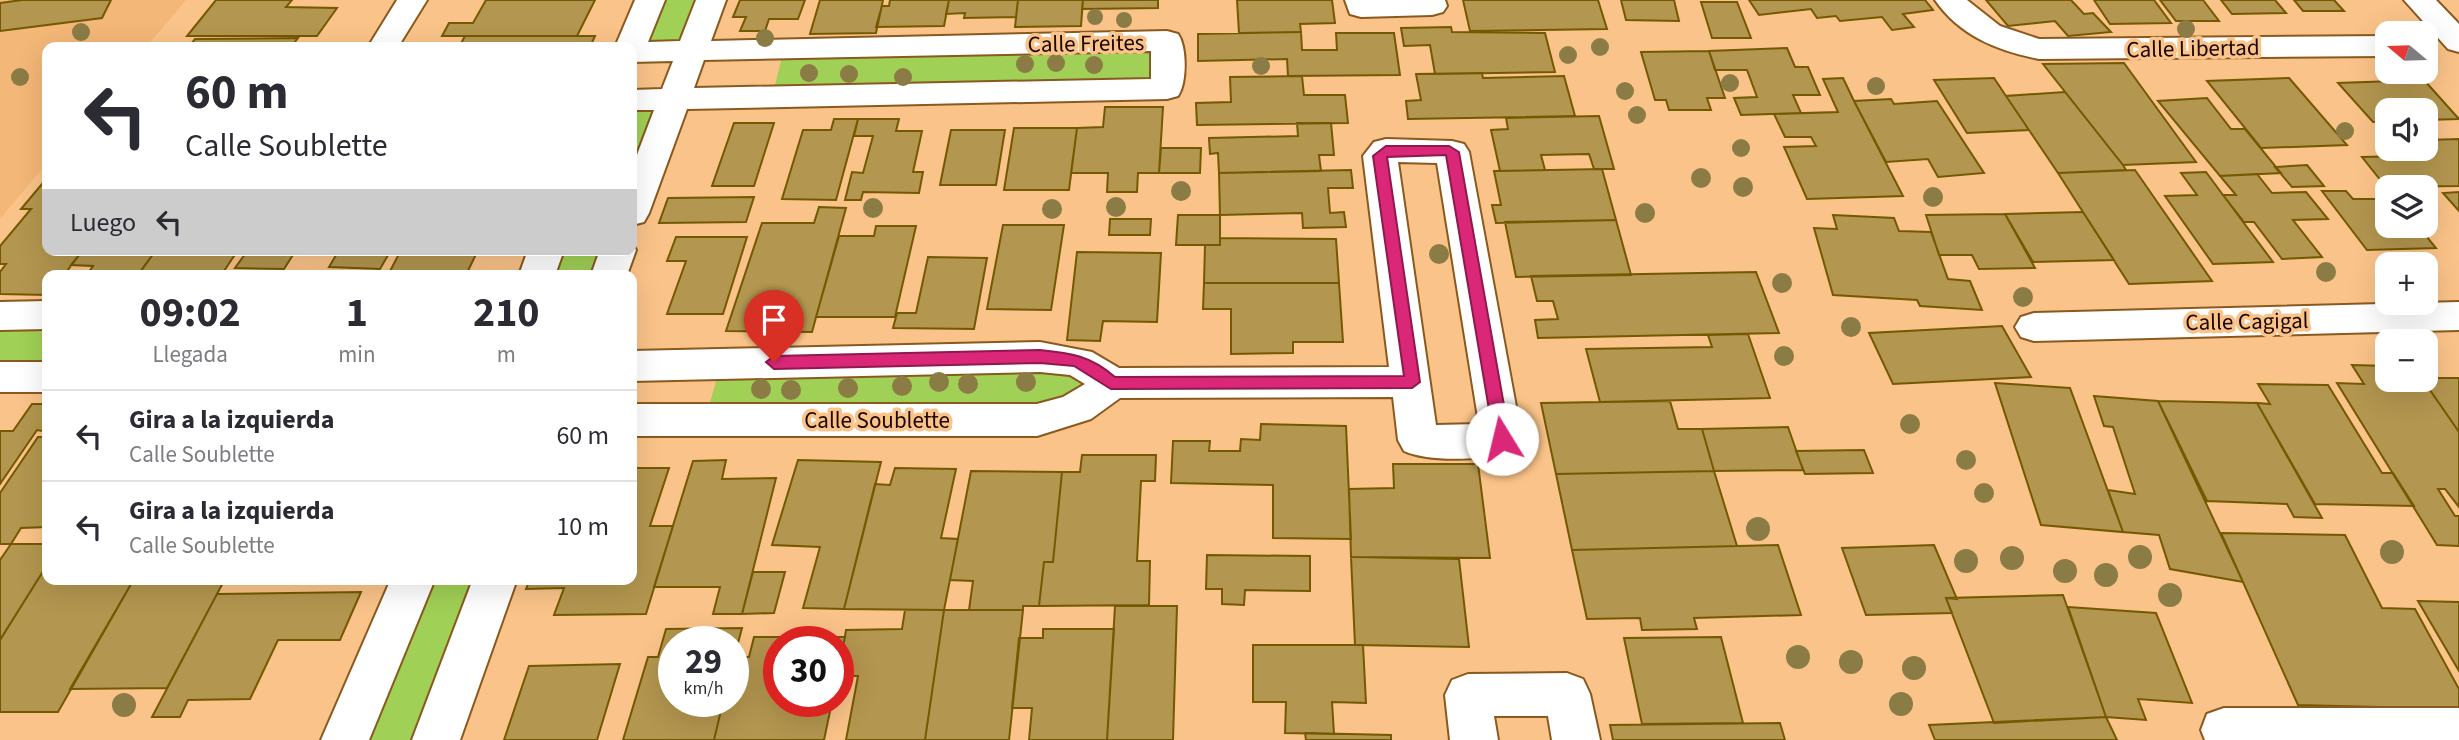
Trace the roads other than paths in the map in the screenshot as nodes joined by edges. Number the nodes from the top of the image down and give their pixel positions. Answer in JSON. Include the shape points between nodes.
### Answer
{"nodes":[{"id":1,"x":412,"y":0,"type":"edge"},
{"id":2,"x":650,"y":0,"type":"edge"},
{"id":3,"x":712,"y":0,"type":"edge"},
{"id":4,"x":1360,"y":0,"type":"edge"},
{"id":5,"x":1430,"y":0,"type":"edge"},
{"id":6,"x":1950,"y":0,"type":"edge"},
{"id":7,"x":2418,"y":0,"type":"edge"},
{"id":8,"x":386,"y":42,"type":"edge"},
{"id":9,"x":632,"y":42,"type":"edge"},
{"id":10,"x":2459,"y":43,"type":"edge"},
{"id":11,"x":2438,"y":44,"type":"edge"},
{"id":12,"x":2375,"y":46,"type":"edge"},
{"id":13,"x":693,"y":51,"type":"junction"},
{"id":14,"x":637,"y":52,"type":"edge"},
{"id":15,"x":674,"y":99,"type":"junction"},
{"id":16,"x":637,"y":100,"type":"edge"},
{"id":17,"x":637,"y":199,"type":"edge"},
{"id":18,"x":42,"y":315,"type":"edge"},
{"id":19,"x":0,"y":316,"type":"edge"},
{"id":20,"x":2459,"y":316,"type":"edge"},
{"id":21,"x":2034,"y":327,"type":"dead end"},
{"id":22,"x":637,"y":366,"type":"edge"},
{"id":23,"x":0,"y":377,"type":"edge"},
{"id":24,"x":42,"y":377,"type":"edge"},
{"id":25,"x":1412,"y":382,"type":"junction"},
{"id":26,"x":1111,"y":383,"type":"junction"},
{"id":27,"x":637,"y":420,"type":"edge"},
{"id":28,"x":410,"y":585,"type":"edge"},
{"id":29,"x":493,"y":585,"type":"edge"},
{"id":30,"x":2224,"y":730,"type":"dead end"},
{"id":31,"x":2459,"y":730,"type":"edge"},
{"id":32,"x":345,"y":740,"type":"edge"},
{"id":33,"x":436,"y":740,"type":"edge"},
{"id":34,"x":1474,"y":740,"type":"edge"},
{"id":35,"x":1576,"y":740,"type":"edge"}],
"edges":[{"from":1,"to":8,"type":"street"},
{"from":2,"to":9,"type":"street"},
{"from":3,"to":13,"type":"street"},
{"from":4,"to":5,"type":"street","via":[[1362,8],[1432,6]]},
{"from":6,"to":12,"type":"street","name":"Calle Libertad","via":[[1982,31],[2000,40],[2050,49]]},
{"from":7,"to":10,"type":"street"},
{"from":10,"to":11,"type":"street"},
{"from":13,"to":14,"type":"street","name":"Calle Freites"},
{"from":13,"to":15,"type":"street"},
{"from":13,"to":15,"type":"street","name":"Calle Freites","via":[[1167,41],[1167,89]]},
{"from":15,"to":16,"type":"street","name":"Calle Freites"},
{"from":15,"to":17,"type":"street"},
{"from":18,"to":19,"type":"street"},
{"from":20,"to":21,"type":"street","name":"Calle Cagigal"},
{"from":22,"to":26,"type":"street","via":[[1040,356],[1076,360]]},
{"from":23,"to":24,"type":"street"},
{"from":25,"to":25,"type":"street","via":[[1420,441],[1502,439],[1449,151],[1386,150],[1380,156]]},
{"from":25,"to":26,"type":"street"},
{"from":26,"to":27,"type":"street","name":"Calle Soublette","via":[[1095,401],[1070,414],[1037,420]]},
{"from":28,"to":32,"type":"street"},
{"from":29,"to":33,"type":"street"},
{"from":30,"to":31,"type":"street"},
{"from":34,"to":35,"type":"street","via":[[1468,695],[1567,694]]}]}
